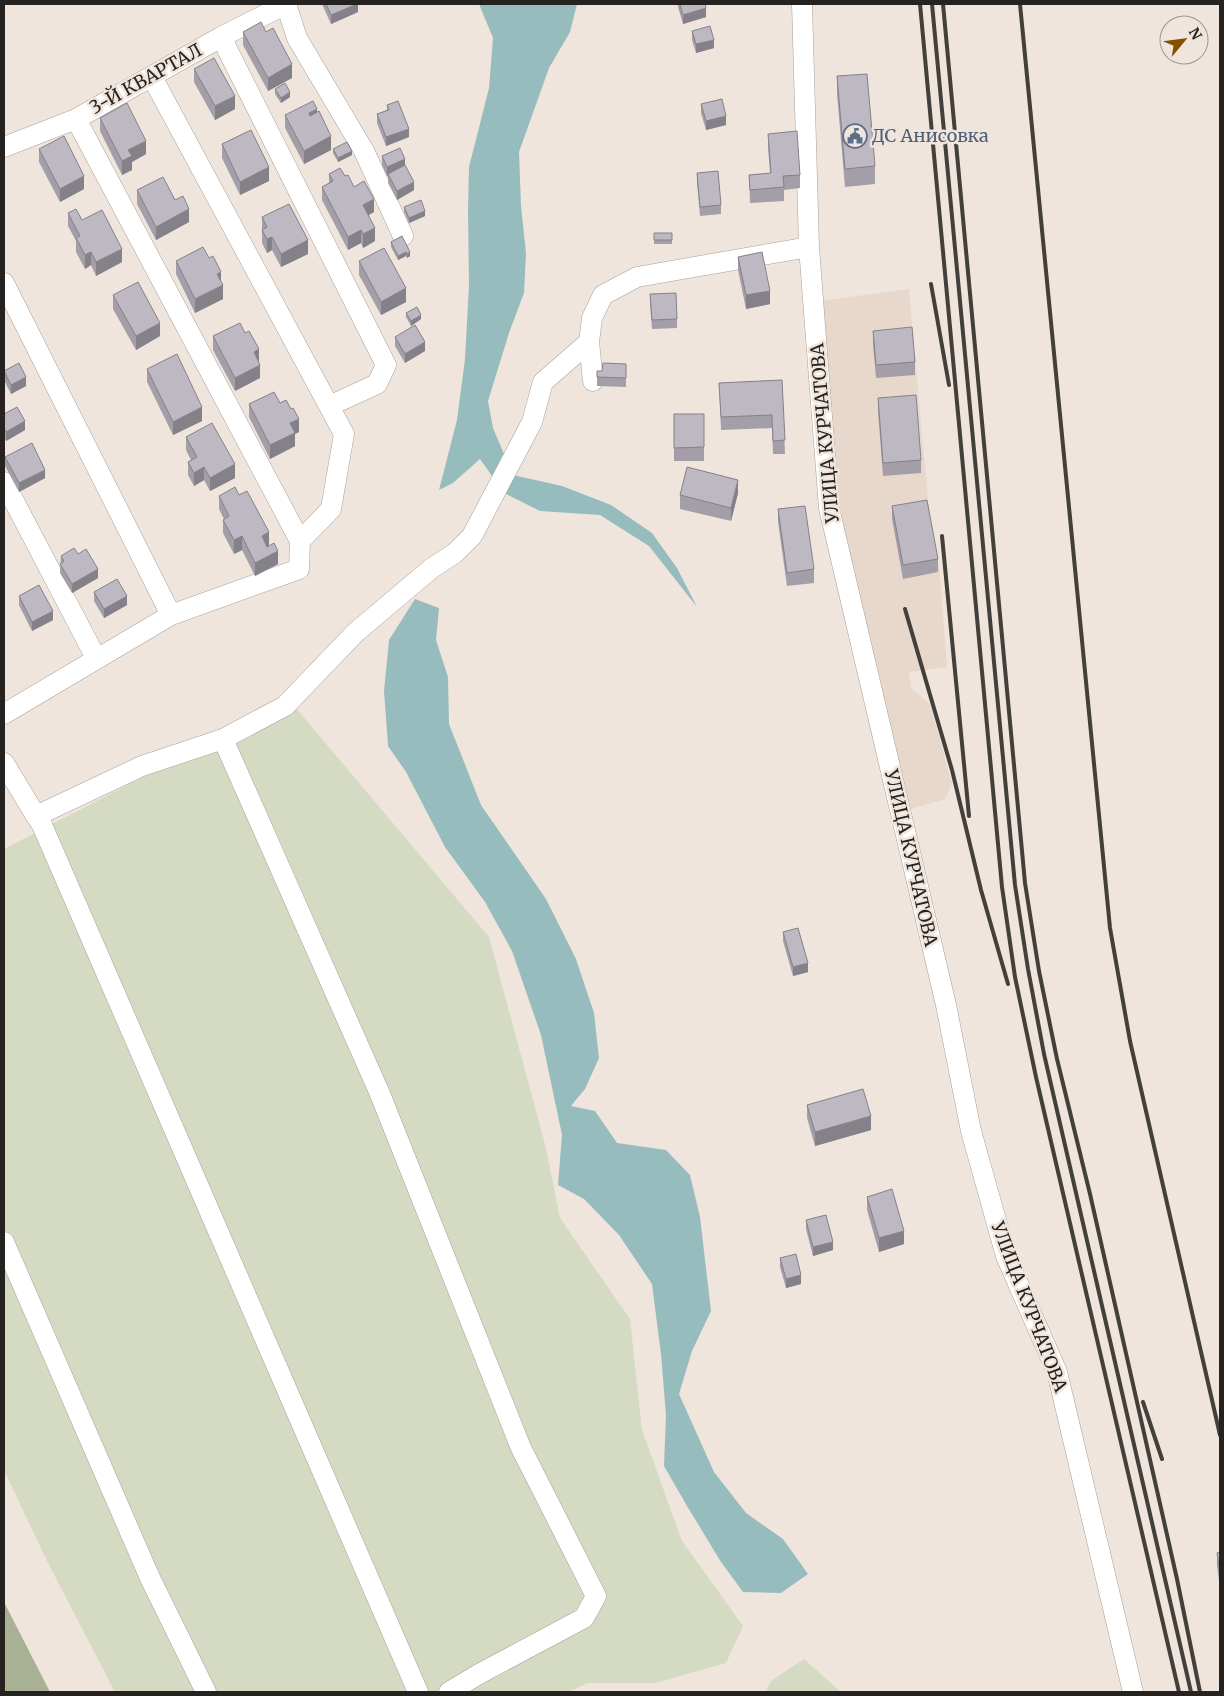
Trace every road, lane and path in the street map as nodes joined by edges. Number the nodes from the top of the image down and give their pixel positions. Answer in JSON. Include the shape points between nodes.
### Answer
{"nodes":[{"id":1,"x":286,"y":4,"type":"edge"},
{"id":2,"x":802,"y":4,"type":"edge"},
{"id":3,"x":221,"y":37,"type":"junction"},
{"id":4,"x":152,"y":76,"type":"junction"},
{"id":5,"x":76,"y":119,"type":"junction"},
{"id":6,"x":4,"y":147,"type":"edge"},
{"id":7,"x":403,"y":236,"type":"edge"},
{"id":8,"x":809,"y":247,"type":"junction"},
{"id":9,"x":4,"y":283,"type":"edge"},
{"id":10,"x":590,"y":342,"type":"junction"},
{"id":11,"x":593,"y":381,"type":"dead end"},
{"id":12,"x":329,"y":406,"type":"junction"},
{"id":13,"x":4,"y":482,"type":"edge"},
{"id":14,"x":300,"y":541,"type":"junction"},
{"id":15,"x":172,"y":615,"type":"junction"},
{"id":16,"x":96,"y":658,"type":"junction"},
{"id":17,"x":4,"y":714,"type":"edge"},
{"id":18,"x":223,"y":739,"type":"junction"},
{"id":19,"x":4,"y":763,"type":"edge"},
{"id":20,"x":36,"y":816,"type":"junction"},
{"id":21,"x":4,"y":1242,"type":"edge"},
{"id":22,"x":206,"y":1692,"type":"edge"},
{"id":23,"x":418,"y":1692,"type":"edge"},
{"id":24,"x":449,"y":1692,"type":"edge"},
{"id":25,"x":1134,"y":1692,"type":"edge"}],
"edges":[{"from":1,"to":3,"type":"street","name":"3-Й КВАРТАЛ"},
{"from":1,"to":7,"type":"street","via":[[297,38],[364,151]]},
{"from":2,"to":8,"type":"street","name":"УЛИЦА КУРЧАТОВА"},
{"from":3,"to":4,"type":"street","name":"3-Й КВАРТАЛ"},
{"from":3,"to":12,"type":"street","via":[[386,365],[377,384]]},
{"from":4,"to":5,"type":"street","name":"3-Й КВАРТАЛ"},
{"from":4,"to":12,"type":"street"},
{"from":5,"to":6,"type":"street","name":"3-Й КВАРТАЛ"},
{"from":5,"to":14,"type":"street"},
{"from":8,"to":10,"type":"street","via":[[638,277],[603,295],[592,318]]},
{"from":8,"to":25,"type":"street","name":"УЛИЦА КУРЧАТОВА","via":[[829,508],[946,1005],[971,1131],[1006,1256],[1057,1372]]},
{"from":9,"to":15,"type":"street"},
{"from":10,"to":11,"type":"street"},
{"from":10,"to":18,"type":"street","via":[[543,382],[532,422],[472,536],[354,633],[285,706]]},
{"from":12,"to":14,"type":"street","via":[[344,434],[331,509]]},
{"from":13,"to":16,"type":"street"},
{"from":14,"to":15,"type":"street","via":[[299,569]]},
{"from":15,"to":16,"type":"street"},
{"from":16,"to":17,"type":"street"},
{"from":18,"to":20,"type":"street","via":[[142,766]]},
{"from":18,"to":24,"type":"street","via":[[380,1094],[521,1448],[596,1596],[584,1618]]},
{"from":19,"to":20,"type":"street"},
{"from":20,"to":23,"type":"street"},
{"from":21,"to":22,"type":"street","via":[[150,1578]]}]}
